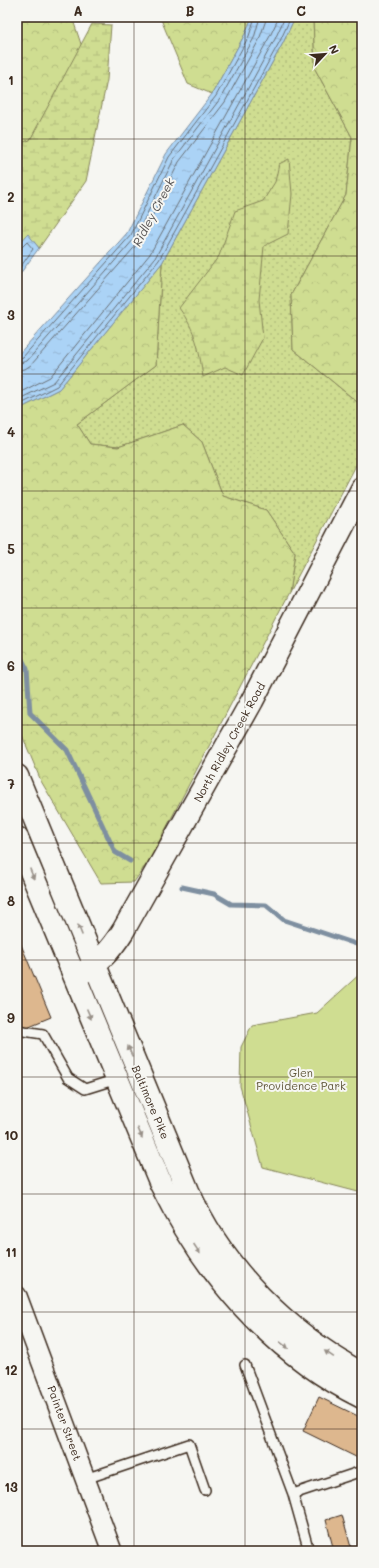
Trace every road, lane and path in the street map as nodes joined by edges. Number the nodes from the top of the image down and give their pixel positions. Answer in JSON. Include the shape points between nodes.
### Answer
{"nodes":[{"id":1,"x":362,"y":489,"type":"edge"},
{"id":2,"x":17,"y":776,"type":"edge"},
{"id":3,"x":17,"y":838,"type":"edge"},
{"id":4,"x":94,"y":966,"type":"junction"},
{"id":5,"x":74,"y":978,"type":"junction"},
{"id":6,"x":17,"y":1030,"type":"edge"},
{"id":7,"x":117,"y":1079,"type":"junction"},
{"id":8,"x":17,"y":1296,"type":"edge"},
{"id":9,"x":244,"y":1365,"type":"dead end"},
{"id":10,"x":362,"y":1374,"type":"edge"},
{"id":11,"x":362,"y":1397,"type":"edge"},
{"id":12,"x":362,"y":1471,"type":"edge"},
{"id":13,"x":85,"y":1479,"type":"junction"},
{"id":14,"x":205,"y":1490,"type":"dead end"},
{"id":15,"x":293,"y":1494,"type":"junction"},
{"id":16,"x":112,"y":1551,"type":"edge"},
{"id":17,"x":309,"y":1551,"type":"edge"}],
"edges":[{"from":1,"to":4,"type":"main road","name":"North Ridley Creek Road","via":[[224,753],[123,931],[115,944]]},
{"from":4,"to":2,"type":"main road","name":"Baltimore Pike","one_way":true},
{"from":3,"to":5,"type":"main road","name":"Baltimore Pike","one_way":true},
{"from":4,"to":5,"type":"main road","name":"North Ridley Creek Road"},
{"from":10,"to":4,"type":"main road","name":"Baltimore Pike","one_way":true,"via":[[329,1354],[278,1315],[250,1286],[213,1238],[188,1191]]},
{"from":5,"to":7,"type":"main road","name":"Baltimore Pike","one_way":true},
{"from":6,"to":7,"type":"lane","via":[[43,1034],[68,1078],[85,1089]]},
{"from":7,"to":11,"type":"main road","name":"Baltimore Pike","one_way":true,"via":[[177,1217],[221,1282],[249,1314],[282,1344]]},
{"from":8,"to":13,"type":"street","name":"Painter Street"},
{"from":9,"to":15,"type":"lane"},
{"from":12,"to":15,"type":"lane"},
{"from":13,"to":14,"type":"lane","via":[[189,1444]]},
{"from":13,"to":16,"type":"street","name":"Painter Street"},
{"from":15,"to":17,"type":"lane"}]}
